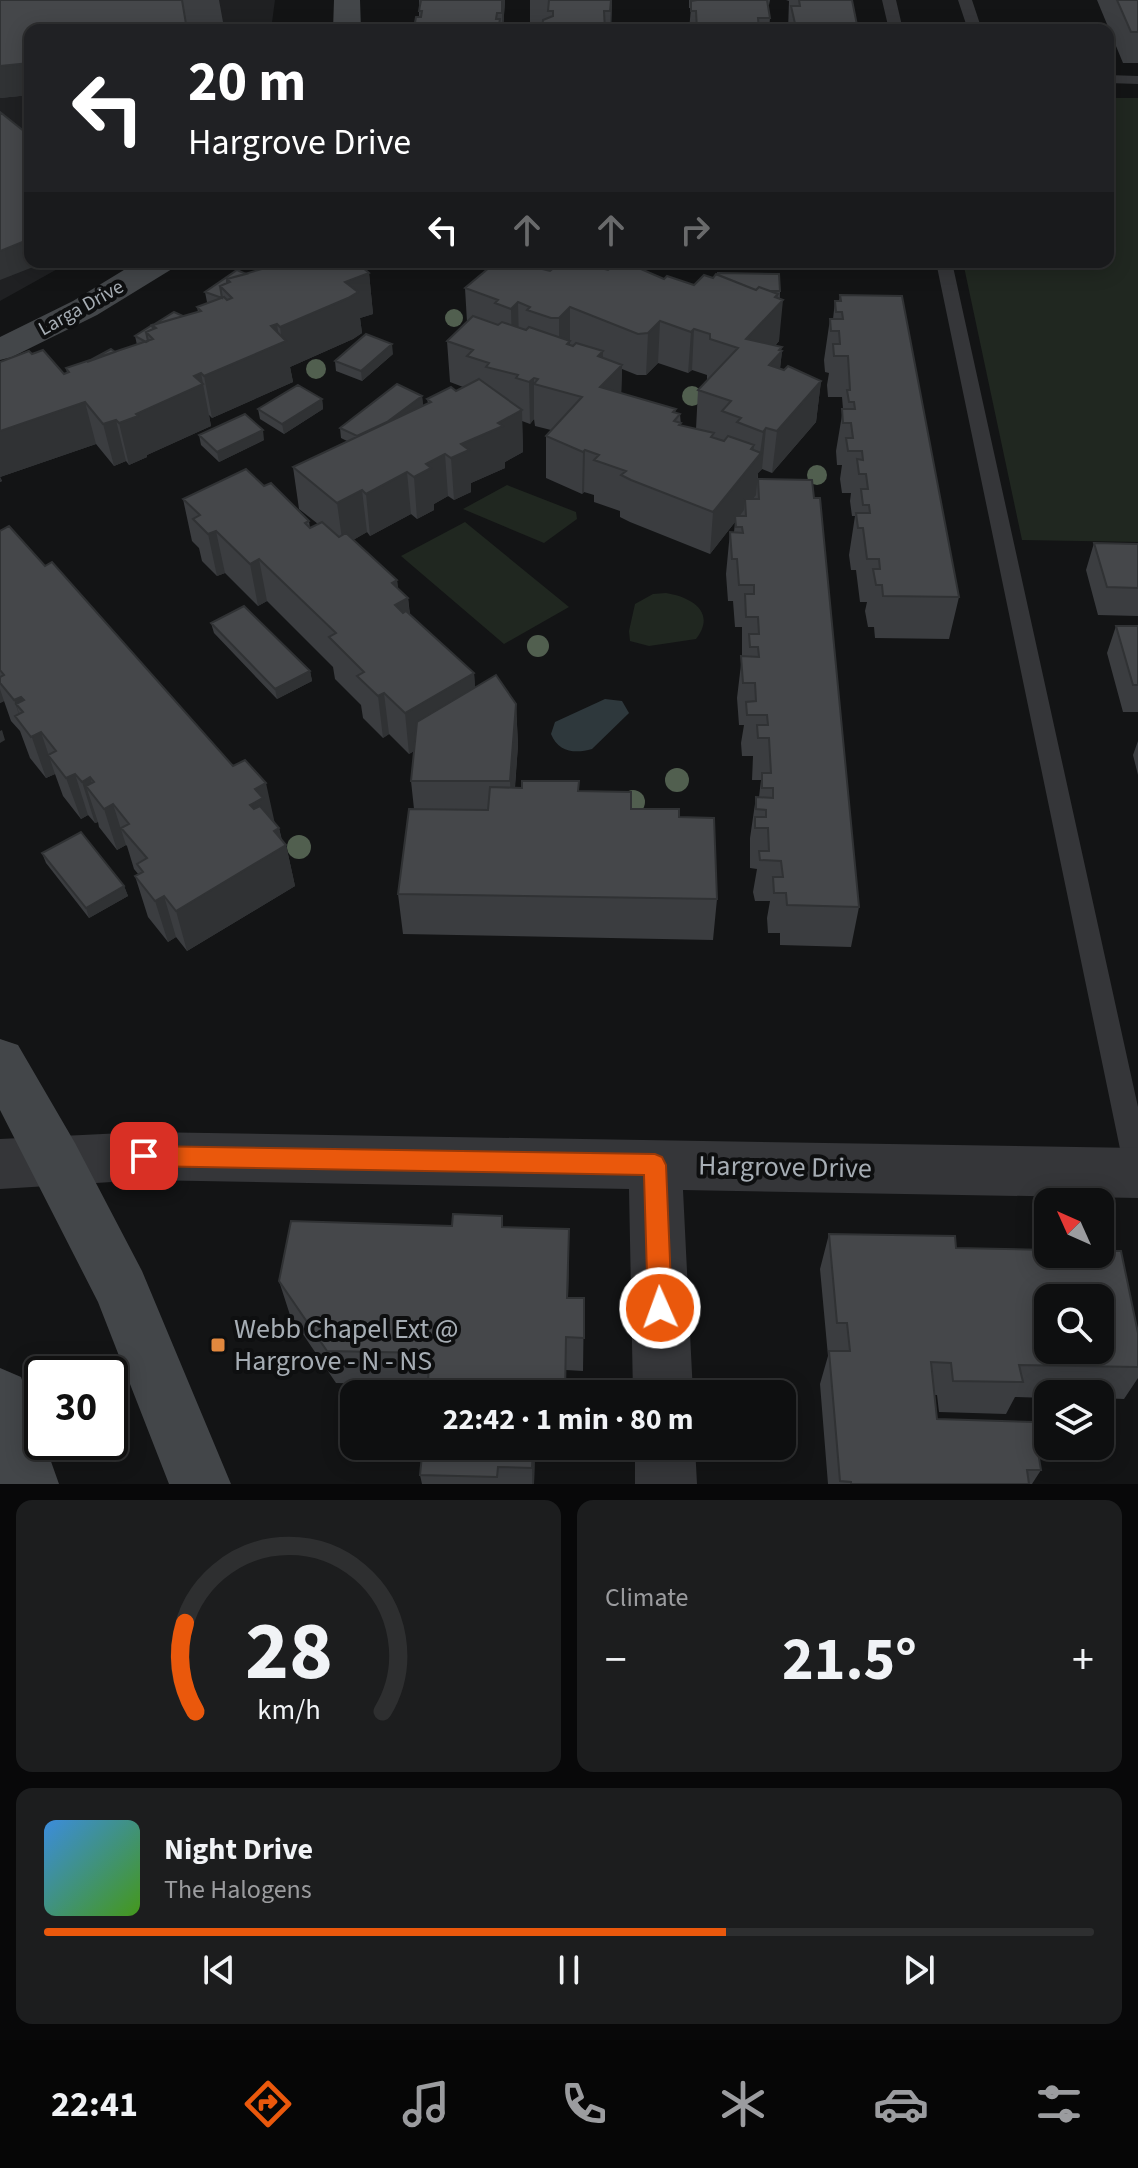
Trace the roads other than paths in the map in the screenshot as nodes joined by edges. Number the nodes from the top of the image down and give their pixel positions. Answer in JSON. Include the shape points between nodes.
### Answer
{"nodes":[{"id":1,"x":347,"y":0,"type":"edge"},
{"id":2,"x":889,"y":0,"type":"edge"},
{"id":3,"x":965,"y":0,"type":"edge"},
{"id":4,"x":347,"y":24,"type":"edge"},
{"id":5,"x":895,"y":24,"type":"edge"},
{"id":6,"x":973,"y":24,"type":"edge"},
{"id":7,"x":1114,"y":79,"type":"edge"},
{"id":8,"x":1138,"y":80,"type":"edge"},
{"id":9,"x":150,"y":268,"type":"edge"},
{"id":10,"x":945,"y":268,"type":"edge"},
{"id":11,"x":2,"y":346,"type":"edge"},
{"id":12,"x":0,"y":1061,"type":"edge"},
{"id":13,"x":56,"y":1160,"type":"junction"},
{"id":14,"x":0,"y":1164,"type":"edge"},
{"id":15,"x":655,"y":1165,"type":"junction"},
{"id":16,"x":1138,"y":1170,"type":"edge"},
{"id":17,"x":663,"y":1380,"type":"edge"},
{"id":18,"x":0,"y":1398,"type":"edge"},
{"id":19,"x":665,"y":1460,"type":"edge"},
{"id":20,"x":28,"y":1484,"type":"edge"},
{"id":21,"x":200,"y":1484,"type":"edge"},
{"id":22,"x":666,"y":1484,"type":"edge"}],
"edges":[{"from":1,"to":4,"type":"main road"},
{"from":2,"to":5,"type":"lane"},
{"from":3,"to":6,"type":"lane"},
{"from":7,"to":8,"type":"lane"},
{"from":9,"to":11,"type":"main road","name":"Larga Drive","via":[[85,308]]},
{"from":10,"to":16,"type":"lane"},
{"from":12,"to":13,"type":"main road"},
{"from":13,"to":14,"type":"street","name":"Hargrove Drive"},
{"from":13,"to":15,"type":"street","name":"Hargrove Drive","via":[[144,1156]]},
{"from":13,"to":21,"type":"main road","via":[[122,1290]]},
{"from":15,"to":16,"type":"street","name":"Hargrove Drive"},
{"from":15,"to":17,"type":"street"},
{"from":18,"to":20,"type":"main road"},
{"from":19,"to":22,"type":"street"}]}
